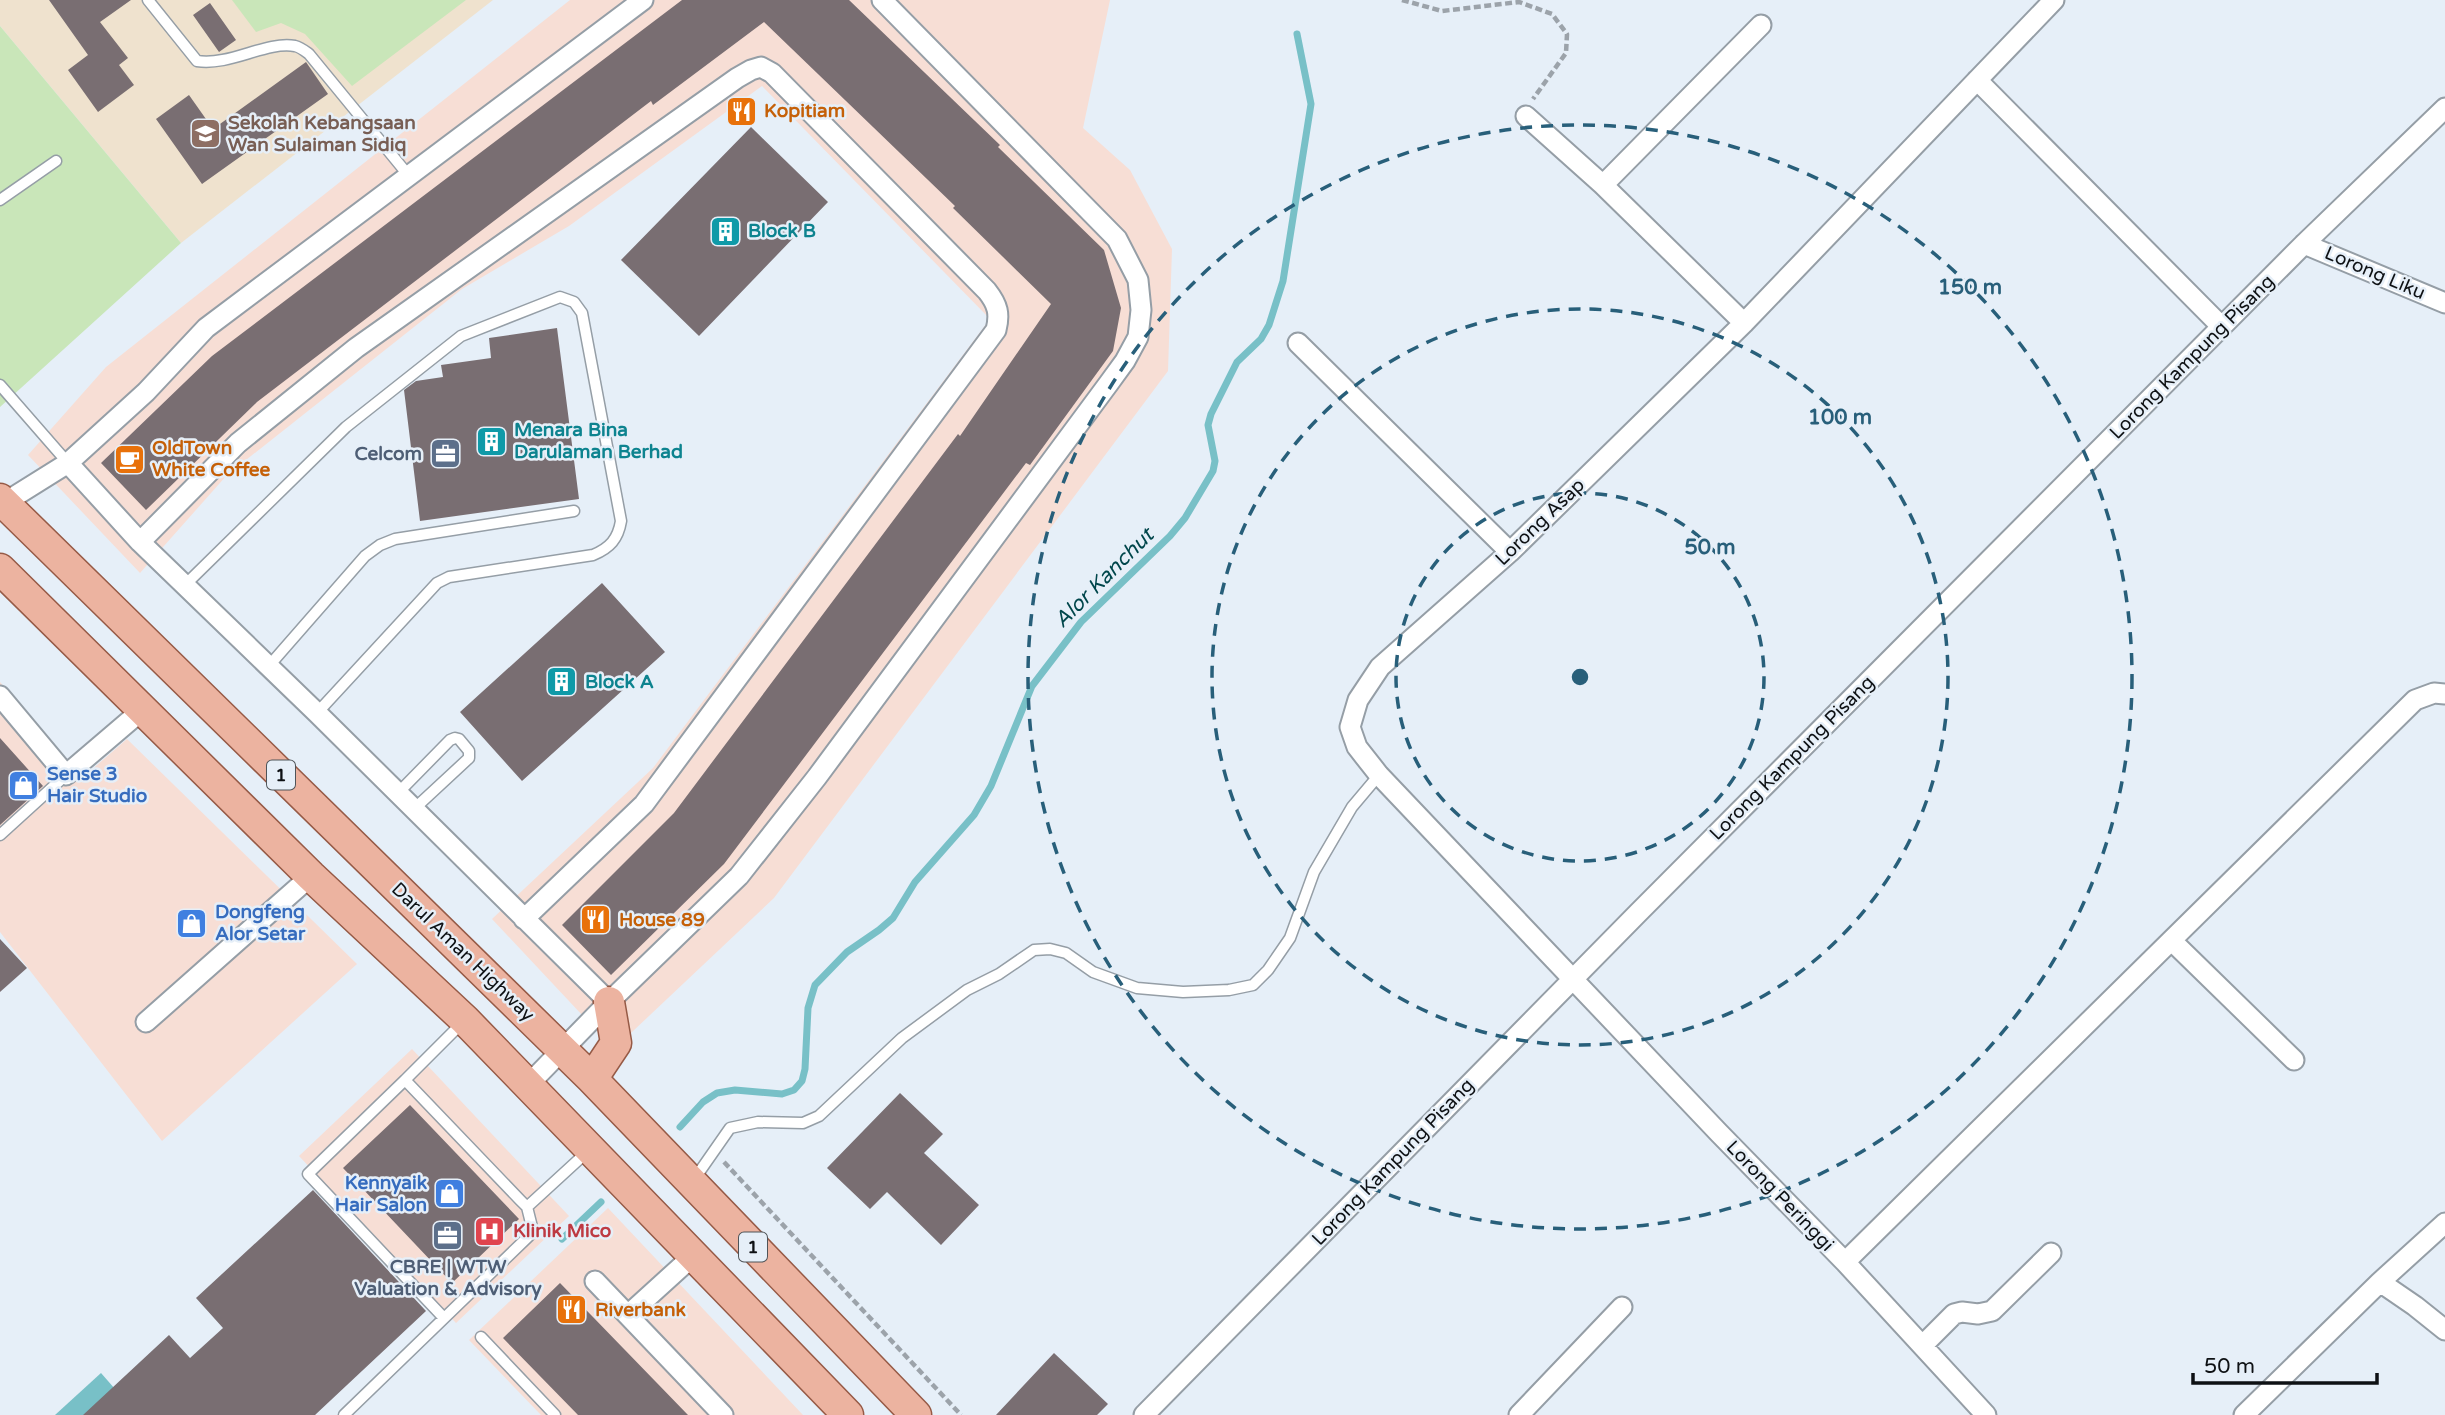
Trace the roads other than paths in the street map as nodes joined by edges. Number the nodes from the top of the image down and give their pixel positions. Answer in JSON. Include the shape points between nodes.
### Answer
{"nodes":[{"id":1,"x":148,"y":0,"type":"edge"},
{"id":2,"x":643,"y":0,"type":"edge"},
{"id":3,"x":881,"y":0,"type":"edge"},
{"id":4,"x":2054,"y":0,"type":"edge"},
{"id":5,"x":1761,"y":25,"type":"dead end"},
{"id":6,"x":1977,"y":80,"type":"junction"},
{"id":7,"x":2445,"y":108,"type":"edge"},
{"id":8,"x":1526,"y":116,"type":"road end"},
{"id":9,"x":56,"y":161,"type":"dead end"},
{"id":10,"x":410,"y":176,"type":"junction"},
{"id":11,"x":1603,"y":184,"type":"junction"},
{"id":12,"x":0,"y":201,"type":"edge"},
{"id":13,"x":2304,"y":244,"type":"junction"},
{"id":14,"x":2445,"y":303,"type":"edge"},
{"id":15,"x":1744,"y":323,"type":"junction"},
{"id":16,"x":2222,"y":327,"type":"junction"},
{"id":17,"x":1298,"y":344,"type":"dead end"},
{"id":18,"x":0,"y":384,"type":"edge"},
{"id":19,"x":68,"y":463,"type":"junction"},
{"id":20,"x":2,"y":501,"type":"edge"},
{"id":21,"x":574,"y":511,"type":"dead end"},
{"id":22,"x":140,"y":542,"type":"junction"},
{"id":23,"x":1510,"y":552,"type":"junction"},
{"id":24,"x":0,"y":569,"type":"edge"},
{"id":25,"x":185,"y":585,"type":"junction"},
{"id":26,"x":268,"y":667,"type":"junction"},
{"id":27,"x":2445,"y":694,"type":"edge"},
{"id":28,"x":0,"y":696,"type":"edge"},
{"id":29,"x":141,"y":710,"type":"junction"},
{"id":30,"x":317,"y":713,"type":"junction"},
{"id":31,"x":66,"y":775,"type":"junction"},
{"id":32,"x":1379,"y":775,"type":"junction"},
{"id":33,"x":397,"y":794,"type":"junction"},
{"id":34,"x":413,"y":810,"type":"junction"},
{"id":35,"x":0,"y":835,"type":"edge"},
{"id":36,"x":311,"y":876,"type":"junction"},
{"id":37,"x":524,"y":919,"type":"junction"},
{"id":38,"x":2172,"y":941,"type":"junction"},
{"id":39,"x":1572,"y":979,"type":"junction"},
{"id":40,"x":609,"y":1002,"type":"junction"},
{"id":41,"x":465,"y":1020,"type":"junction"},
{"id":42,"x":146,"y":1022,"type":"dead end"},
{"id":43,"x":563,"y":1051,"type":"junction"},
{"id":44,"x":2294,"y":1060,"type":"dead end"},
{"id":45,"x":592,"y":1079,"type":"junction"},
{"id":46,"x":405,"y":1080,"type":"junction"},
{"id":47,"x":527,"y":1086,"type":"junction"},
{"id":48,"x":590,"y":1149,"type":"junction"},
{"id":49,"x":692,"y":1183,"type":"junction"},
{"id":50,"x":527,"y":1207,"type":"junction"},
{"id":51,"x":2445,"y":1223,"type":"edge"},
{"id":52,"x":2050,"y":1253,"type":"dead end"},
{"id":53,"x":693,"y":1256,"type":"junction"},
{"id":54,"x":1845,"y":1262,"type":"junction"},
{"id":55,"x":595,"y":1281,"type":"dead end"},
{"id":56,"x":2380,"y":1282,"type":"junction"},
{"id":57,"x":1622,"y":1307,"type":"dead end"},
{"id":58,"x":628,"y":1315,"type":"junction"},
{"id":59,"x":443,"y":1317,"type":"junction"},
{"id":60,"x":2445,"y":1330,"type":"edge"},
{"id":61,"x":481,"y":1338,"type":"dead end"},
{"id":62,"x":1923,"y":1345,"type":"junction"},
{"id":63,"x":345,"y":1415,"type":"edge"},
{"id":64,"x":555,"y":1415,"type":"edge"},
{"id":65,"x":723,"y":1415,"type":"edge"},
{"id":66,"x":848,"y":1415,"type":"edge"},
{"id":67,"x":916,"y":1415,"type":"edge"},
{"id":68,"x":1144,"y":1415,"type":"edge"},
{"id":69,"x":1519,"y":1415,"type":"edge"},
{"id":70,"x":1986,"y":1415,"type":"edge"},
{"id":71,"x":2244,"y":1415,"type":"edge"}],
"edges":[{"from":1,"to":10,"type":"lane","via":[[197,61],[212,63],[287,46],[309,54]]},
{"from":2,"to":10,"type":"street"},
{"from":3,"to":40,"type":"street","via":[[1117,239],[1138,280],[1138,337],[1009,518],[739,876]]},
{"from":4,"to":6,"type":"street","name":"Lorong Asap"},
{"from":5,"to":11,"type":"street"},
{"from":6,"to":15,"type":"street","name":"Lorong Asap"},
{"from":6,"to":16,"type":"street"},
{"from":7,"to":13,"type":"street","name":"Lorong Kampung Pisang"},
{"from":8,"to":11,"type":"street"},
{"from":9,"to":12,"type":"lane"},
{"from":10,"to":19,"type":"street","via":[[206,328],[146,392]]},
{"from":11,"to":15,"type":"street"},
{"from":13,"to":14,"type":"street","name":"Lorong Liku"},
{"from":13,"to":16,"type":"street","name":"Lorong Kampung Pisang"},
{"from":15,"to":23,"type":"street","name":"Lorong Asap"},
{"from":16,"to":39,"type":"street","name":"Lorong Kampung Pisang"},
{"from":17,"to":23,"type":"street"},
{"from":18,"to":19,"type":"lane"},
{"from":19,"to":20,"type":"street"},
{"from":19,"to":22,"type":"street"},
{"from":20,"to":43,"type":"main road","name":"Darul Aman Highway","number":"1"},
{"from":21,"to":26,"type":"lane","via":[[380,545],[365,556]]},
{"from":22,"to":25,"type":"street"},
{"from":22,"to":37,"type":"street","via":[[238,443],[356,348],[737,78],[761,67],[772,73],[987,291],[996,302],[996,330],[643,804]]},
{"from":23,"to":32,"type":"street","name":"Lorong Asap","via":[[1380,667],[1367,685],[1350,727],[1357,747]]},
{"from":24,"to":29,"type":"main road","number":"1"},
{"from":25,"to":26,"type":"street"},
{"from":25,"to":30,"type":"lane","via":[[346,427],[461,336],[560,297],[573,302],[582,313],[621,521],[619,533],[593,555],[449,577],[437,583]]},
{"from":26,"to":30,"type":"street"},
{"from":27,"to":38,"type":"street","via":[[2414,700]]},
{"from":28,"to":31,"type":"street"},
{"from":29,"to":31,"type":"street"},
{"from":29,"to":36,"type":"main road","number":"1"},
{"from":30,"to":33,"type":"street"},
{"from":31,"to":35,"type":"lane"},
{"from":32,"to":39,"type":"street","name":"Lorong Asap"},
{"from":32,"to":49,"type":"lane","via":[[1352,807],[1314,872],[1290,938],[1253,985],[1184,992],[1137,988],[1093,972],[1066,953],[1034,950],[967,990],[902,1038],[819,1116],[803,1123],[758,1122],[730,1128]]},
{"from":33,"to":34,"type":"street"},
{"from":33,"to":34,"type":"lane","via":[[459,739],[471,754],[469,758]]},
{"from":34,"to":37,"type":"street"},
{"from":36,"to":41,"type":"main road","number":"1"},
{"from":36,"to":42,"type":"street"},
{"from":37,"to":40,"type":"street"},
{"from":38,"to":44,"type":"street"},
{"from":38,"to":54,"type":"street"},
{"from":39,"to":54,"type":"street","name":"Lorong Peringgi"},
{"from":39,"to":68,"type":"street","name":"Lorong Kampung Pisang"},
{"from":40,"to":43,"type":"street"},
{"from":40,"to":45,"type":"main road","via":[[616,1043]]},
{"from":41,"to":46,"type":"lane"},
{"from":41,"to":47,"type":"main road","number":"1"},
{"from":43,"to":45,"type":"main road","name":"Darul Aman Highway","number":"1"},
{"from":43,"to":47,"type":"street"},
{"from":45,"to":49,"type":"main road","name":"Darul Aman Highway","number":"1"},
{"from":46,"to":50,"type":"lane"},
{"from":46,"to":59,"type":"lane","via":[[308,1174]]},
{"from":47,"to":48,"type":"main road","number":"1"},
{"from":48,"to":50,"type":"lane"},
{"from":48,"to":53,"type":"main road","number":"1"},
{"from":49,"to":67,"type":"main road","name":"Darul Aman Highway","number":"1"},
{"from":50,"to":59,"type":"lane","via":[[532,1227],[529,1236]]},
{"from":51,"to":56,"type":"street"},
{"from":52,"to":62,"type":"street","via":[[1992,1311],[1954,1314]]},
{"from":53,"to":58,"type":"street"},
{"from":53,"to":66,"type":"main road","number":"1"},
{"from":54,"to":62,"type":"street","name":"Lorong Peringgi"},
{"from":55,"to":58,"type":"street"},
{"from":56,"to":60,"type":"street"},
{"from":56,"to":71,"type":"street"},
{"from":57,"to":69,"type":"street"},
{"from":58,"to":65,"type":"street"},
{"from":59,"to":63,"type":"lane"},
{"from":61,"to":64,"type":"lane"},
{"from":62,"to":70,"type":"street","name":"Lorong Peringgi"}]}
